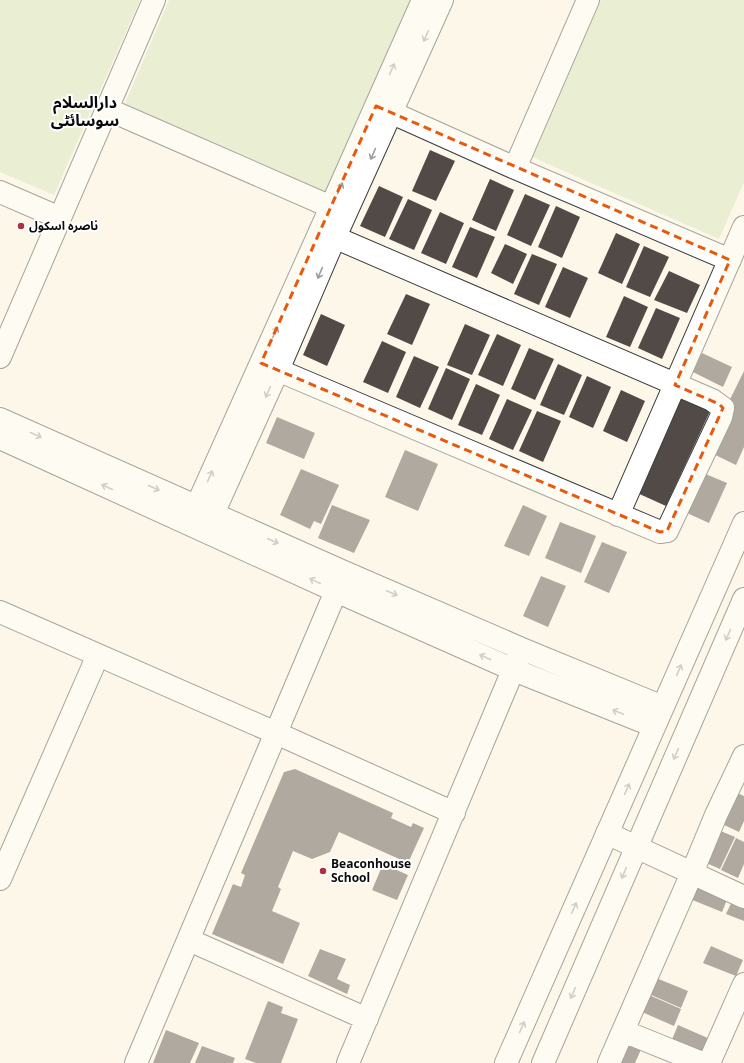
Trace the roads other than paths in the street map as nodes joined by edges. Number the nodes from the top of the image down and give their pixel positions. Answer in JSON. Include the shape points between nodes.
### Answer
{"nodes":[{"id":1,"x":154,"y":0,"type":"edge"},
{"id":2,"x":423,"y":0,"type":"edge"},
{"id":3,"x":442,"y":0,"type":"edge"},
{"id":4,"x":588,"y":0,"type":"edge"},
{"id":5,"x":107,"y":109,"type":"junction"},
{"id":6,"x":384,"y":109,"type":"junction"},
{"id":7,"x":514,"y":168,"type":"junction"},
{"id":8,"x":0,"y":192,"type":"edge"},
{"id":9,"x":339,"y":210,"type":"junction"},
{"id":10,"x":60,"y":218,"type":"junction"},
{"id":11,"x":744,"y":227,"type":"edge"},
{"id":12,"x":328,"y":234,"type":"junction"},
{"id":13,"x":730,"y":260,"type":"junction"},
{"id":14,"x":0,"y":357,"type":"edge"},
{"id":15,"x":270,"y":366,"type":"junction"},
{"id":16,"x":675,"y":385,"type":"junction"},
{"id":17,"x":0,"y":419,"type":"edge"},
{"id":18,"x":0,"y":438,"type":"edge"},
{"id":19,"x":618,"y":515,"type":"junction"},
{"id":20,"x":201,"y":519,"type":"junction"},
{"id":21,"x":744,"y":523,"type":"edge"},
{"id":22,"x":340,"y":582,"type":"junction"},
{"id":23,"x":744,"y":599,"type":"edge"},
{"id":24,"x":0,"y":612,"type":"edge"},
{"id":25,"x":522,"y":649,"type":"junction"},
{"id":26,"x":98,"y":655,"type":"junction"},
{"id":27,"x":514,"y":670,"type":"junction"},
{"id":28,"x":658,"y":717,"type":"junction"},
{"id":29,"x":276,"y":733,"type":"junction"},
{"id":30,"x":744,"y":756,"type":"edge"},
{"id":31,"x":738,"y":783,"type":"edge"},
{"id":32,"x":454,"y":813,"type":"junction"},
{"id":33,"x":607,"y":833,"type":"junction"},
{"id":34,"x":636,"y":847,"type":"junction"},
{"id":35,"x":692,"y":873,"type":"junction"},
{"id":36,"x":0,"y":879,"type":"edge"},
{"id":37,"x":744,"y":897,"type":"edge"},
{"id":38,"x":189,"y":940,"type":"junction"},
{"id":39,"x":744,"y":984,"type":"edge"},
{"id":40,"x":367,"y":1019,"type":"junction"},
{"id":41,"x":623,"y":1031,"type":"junction"},
{"id":42,"x":136,"y":1063,"type":"edge"},
{"id":43,"x":348,"y":1063,"type":"edge"},
{"id":44,"x":506,"y":1063,"type":"edge"},
{"id":45,"x":542,"y":1063,"type":"edge"},
{"id":46,"x":609,"y":1063,"type":"edge"},
{"id":47,"x":702,"y":1063,"type":"edge"},
{"id":48,"x":709,"y":1063,"type":"edge"}],
"edges":[{"from":1,"to":5,"type":"street"},
{"from":6,"to":2,"type":"street","one_way":true},
{"from":3,"to":6,"type":"street","one_way":true},
{"from":4,"to":7,"type":"street"},
{"from":5,"to":9,"type":"street"},
{"from":5,"to":10,"type":"street"},
{"from":6,"to":7,"type":"street"},
{"from":6,"to":9,"type":"street"},
{"from":7,"to":13,"type":"street"},
{"from":8,"to":10,"type":"street"},
{"from":9,"to":12,"type":"street"},
{"from":10,"to":14,"type":"street"},
{"from":11,"to":13,"type":"street"},
{"from":12,"to":15,"type":"street"},
{"from":12,"to":16,"type":"street"},
{"from":13,"to":16,"type":"street"},
{"from":15,"to":19,"type":"street"},
{"from":15,"to":20,"type":"street"},
{"from":16,"to":19,"type":"street"},
{"from":16,"to":19,"type":"street","via":[[719,404],[723,408],[721,417],[667,531],[660,532]]},
{"from":17,"to":20,"type":"street","one_way":true},
{"from":20,"to":18,"type":"street","one_way":true},
{"from":20,"to":22,"type":"street"},
{"from":28,"to":21,"type":"street","one_way":true},
{"from":22,"to":25,"type":"street","one_way":true},
{"from":27,"to":22,"type":"street","one_way":true},
{"from":22,"to":29,"type":"street"},
{"from":23,"to":34,"type":"street","one_way":true},
{"from":24,"to":26,"type":"street"},
{"from":25,"to":27,"type":"street"},
{"from":25,"to":28,"type":"street"},
{"from":26,"to":29,"type":"street"},
{"from":26,"to":36,"type":"street"},
{"from":28,"to":27,"type":"street","one_way":true},
{"from":27,"to":32,"type":"street"},
{"from":33,"to":28,"type":"street","one_way":true},
{"from":29,"to":32,"type":"street"},
{"from":29,"to":38,"type":"street"},
{"from":30,"to":31,"type":"street"},
{"from":31,"to":35,"type":"street","via":[[716,815]]},
{"from":32,"to":40,"type":"street"},
{"from":33,"to":34,"type":"street"},
{"from":44,"to":33,"type":"street","one_way":true},
{"from":34,"to":35,"type":"street"},
{"from":34,"to":45,"type":"street","one_way":true},
{"from":35,"to":37,"type":"street"},
{"from":35,"to":41,"type":"street"},
{"from":38,"to":40,"type":"street"},
{"from":38,"to":42,"type":"street"},
{"from":39,"to":48,"type":"street"},
{"from":40,"to":43,"type":"street"},
{"from":41,"to":46,"type":"street"},
{"from":41,"to":47,"type":"street"}]}
